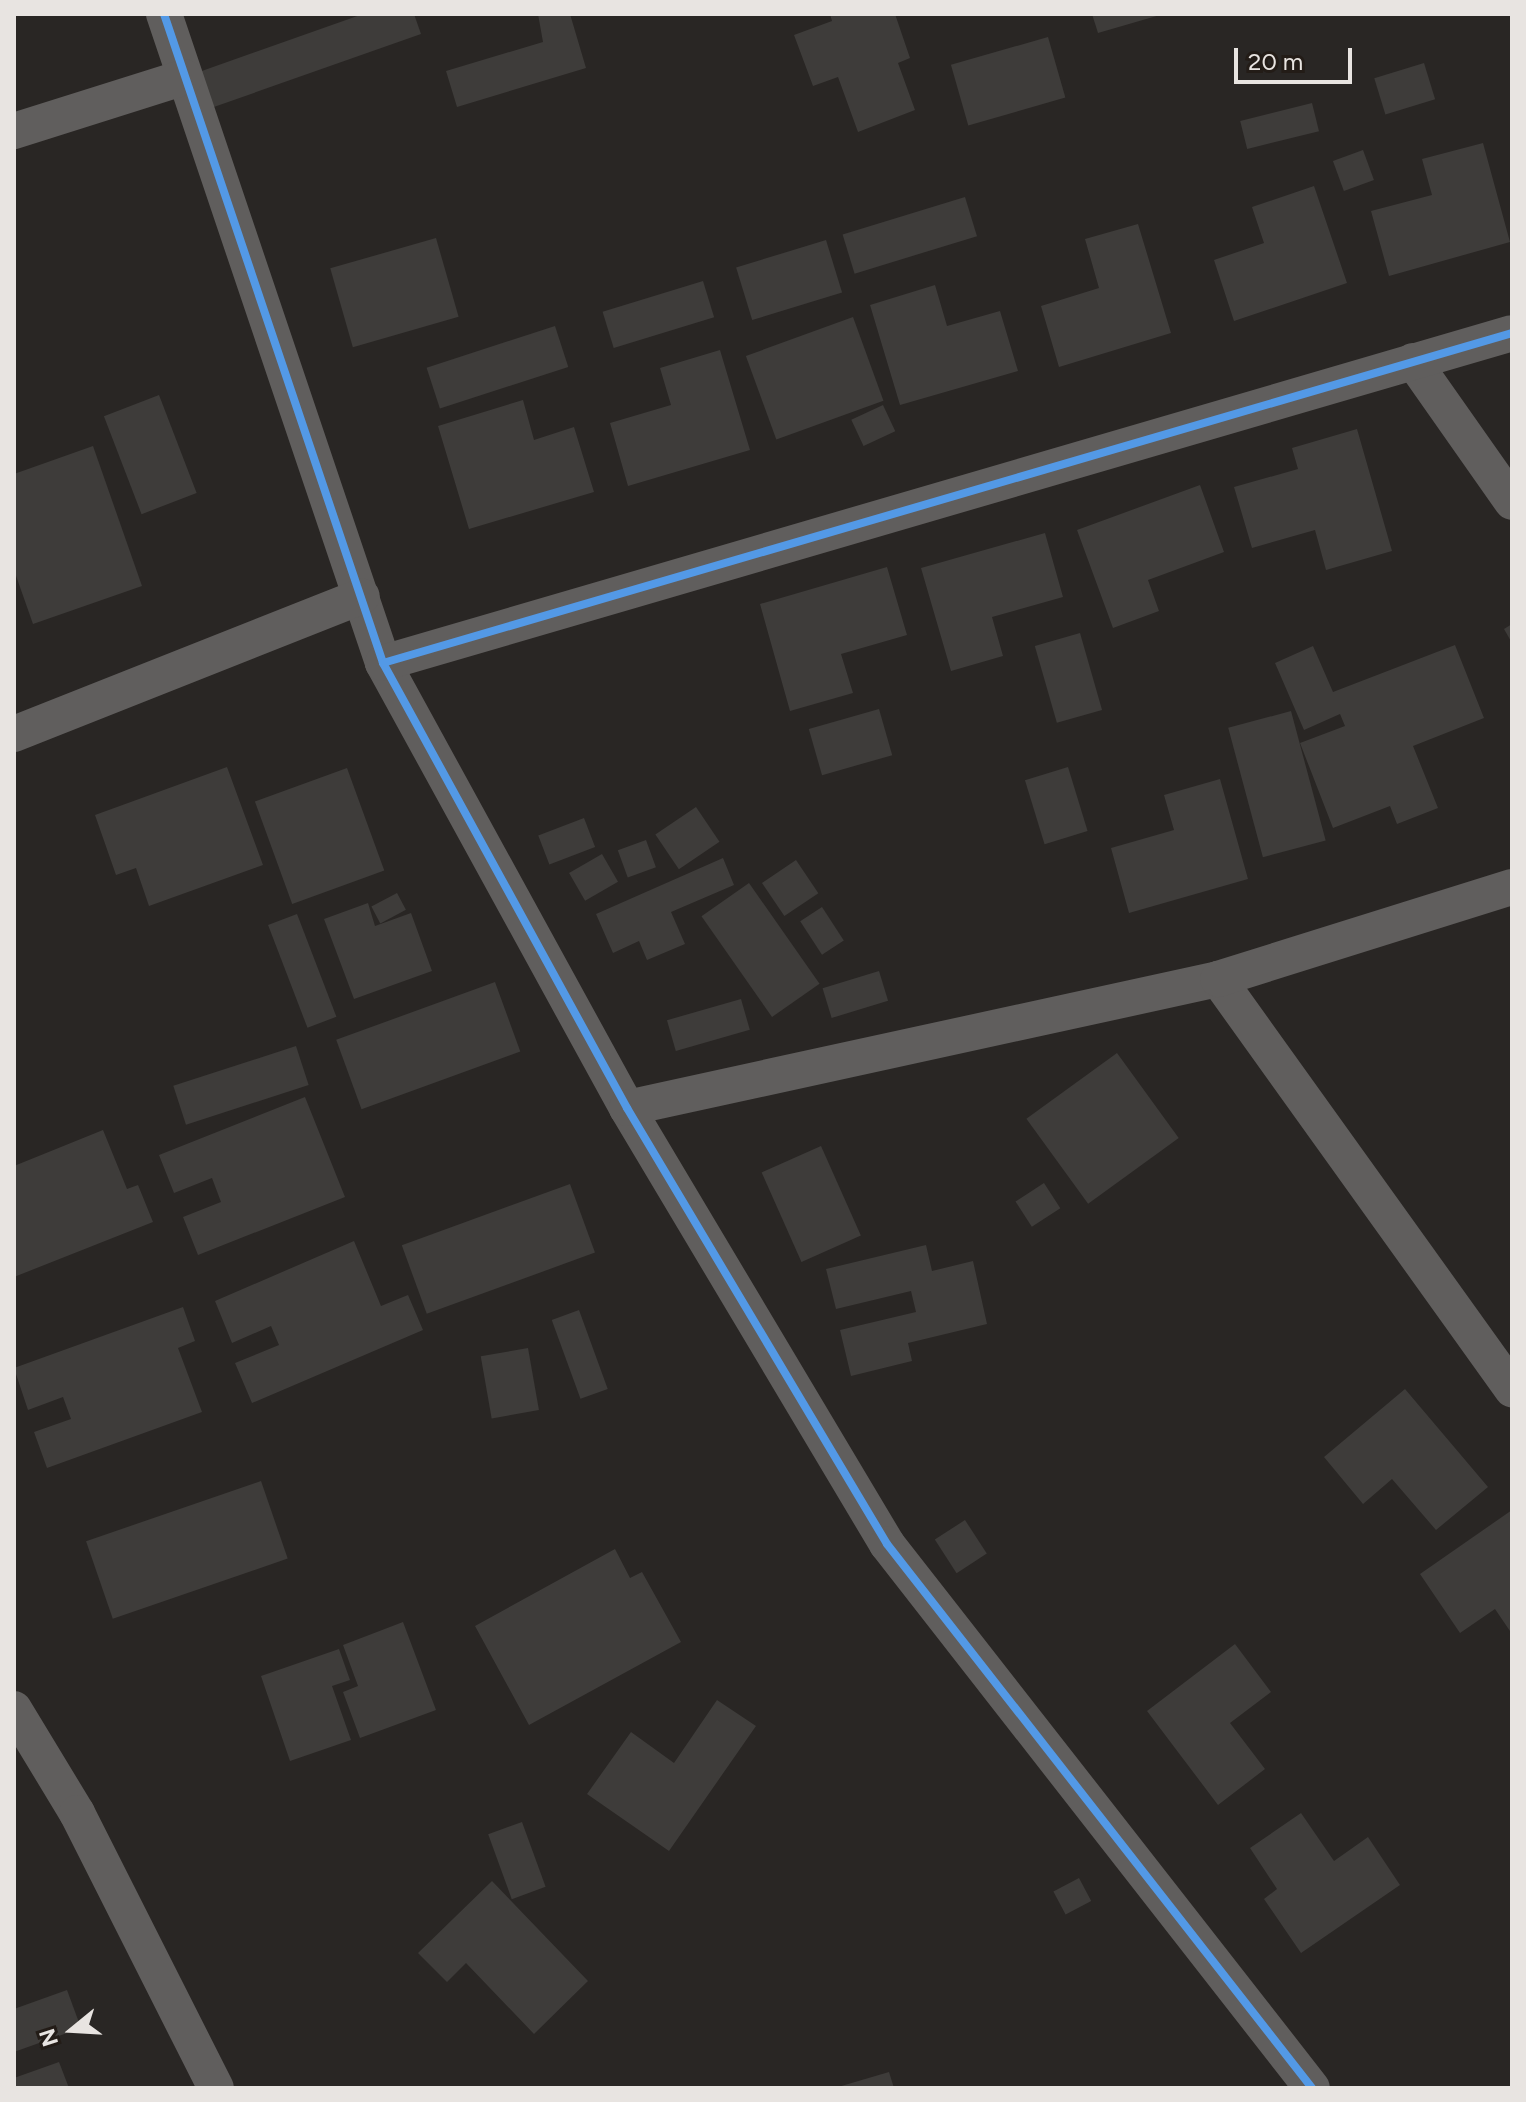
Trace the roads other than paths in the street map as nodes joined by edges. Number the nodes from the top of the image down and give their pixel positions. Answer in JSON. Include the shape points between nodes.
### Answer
{"nodes":[{"id":1,"x":164,"y":14,"type":"edge"},
{"id":2,"x":185,"y":77,"type":"junction"},
{"id":3,"x":14,"y":131,"type":"edge"},
{"id":4,"x":1512,"y":333,"type":"edge"},
{"id":5,"x":1413,"y":361,"type":"junction"},
{"id":6,"x":1512,"y":502,"type":"edge"},
{"id":7,"x":362,"y":596,"type":"junction"},
{"id":8,"x":383,"y":663,"type":"junction"},
{"id":9,"x":14,"y":734,"type":"edge"},
{"id":10,"x":1512,"y":887,"type":"edge"},
{"id":11,"x":1218,"y":979,"type":"junction"},
{"id":12,"x":627,"y":1108,"type":"junction"},
{"id":13,"x":1512,"y":1389,"type":"edge"},
{"id":14,"x":14,"y":1709,"type":"edge"},
{"id":15,"x":216,"y":2088,"type":"edge"},
{"id":16,"x":1312,"y":2088,"type":"edge"}],
"edges":[{"from":1,"to":2,"type":"street"},
{"from":2,"to":3,"type":"street"},
{"from":2,"to":7,"type":"street"},
{"from":4,"to":5,"type":"street"},
{"from":5,"to":6,"type":"street"},
{"from":5,"to":8,"type":"street"},
{"from":7,"to":8,"type":"street"},
{"from":7,"to":9,"type":"street"},
{"from":8,"to":12,"type":"street"},
{"from":10,"to":11,"type":"street"},
{"from":11,"to":12,"type":"street"},
{"from":11,"to":13,"type":"street"},
{"from":12,"to":16,"type":"street","via":[[887,1544]]},
{"from":14,"to":15,"type":"street","via":[[77,1813]]}]}
